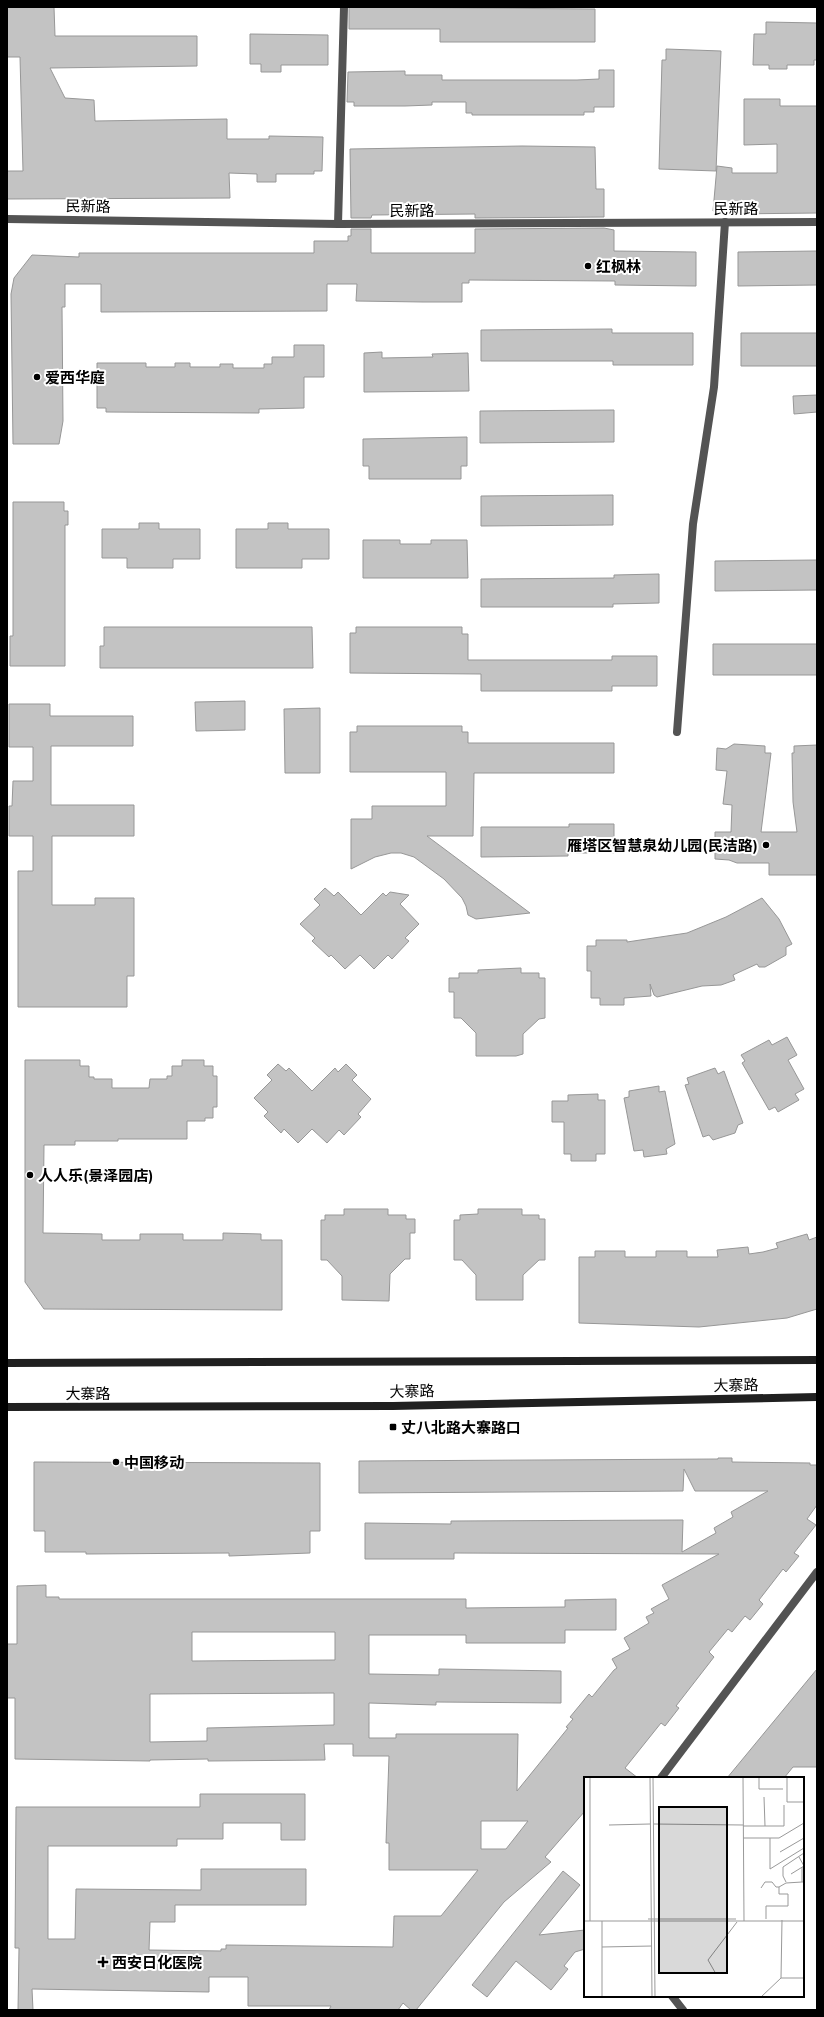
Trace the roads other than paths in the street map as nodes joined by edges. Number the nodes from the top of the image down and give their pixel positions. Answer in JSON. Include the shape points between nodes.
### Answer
{"nodes":[{"id":1,"x":344,"y":7,"type":"edge"},
{"id":2,"x":7,"y":219,"type":"edge"},
{"id":3,"x":726,"y":222,"type":"junction"},
{"id":4,"x":817,"y":222,"type":"edge"},
{"id":5,"x":338,"y":224,"type":"junction"},
{"id":6,"x":677,"y":732,"type":"dead end"},
{"id":7,"x":817,"y":1360,"type":"edge"},
{"id":8,"x":7,"y":1363,"type":"edge"},
{"id":9,"x":817,"y":1397,"type":"edge"},
{"id":10,"x":7,"y":1407,"type":"edge"},
{"id":11,"x":817,"y":1572,"type":"edge"},
{"id":12,"x":662,"y":1777,"type":"edge"},
{"id":13,"x":673,"y":1997,"type":"edge"},
{"id":14,"x":683,"y":2010,"type":"edge"}],
"edges":[{"from":1,"to":5,"type":"street"},
{"from":2,"to":5,"type":"street","name":"民新路"},
{"from":3,"to":4,"type":"street","name":"民新路"},
{"from":3,"to":5,"type":"street","name":"民新路"},
{"from":3,"to":6,"type":"street","via":[[714,387],[693,524]]},
{"from":7,"to":8,"type":"main road","name":"大寨路"},
{"from":9,"to":10,"type":"main road","name":"大寨路","via":[[393,1406]]},
{"from":11,"to":12,"type":"street"},
{"from":13,"to":14,"type":"street"}]}
